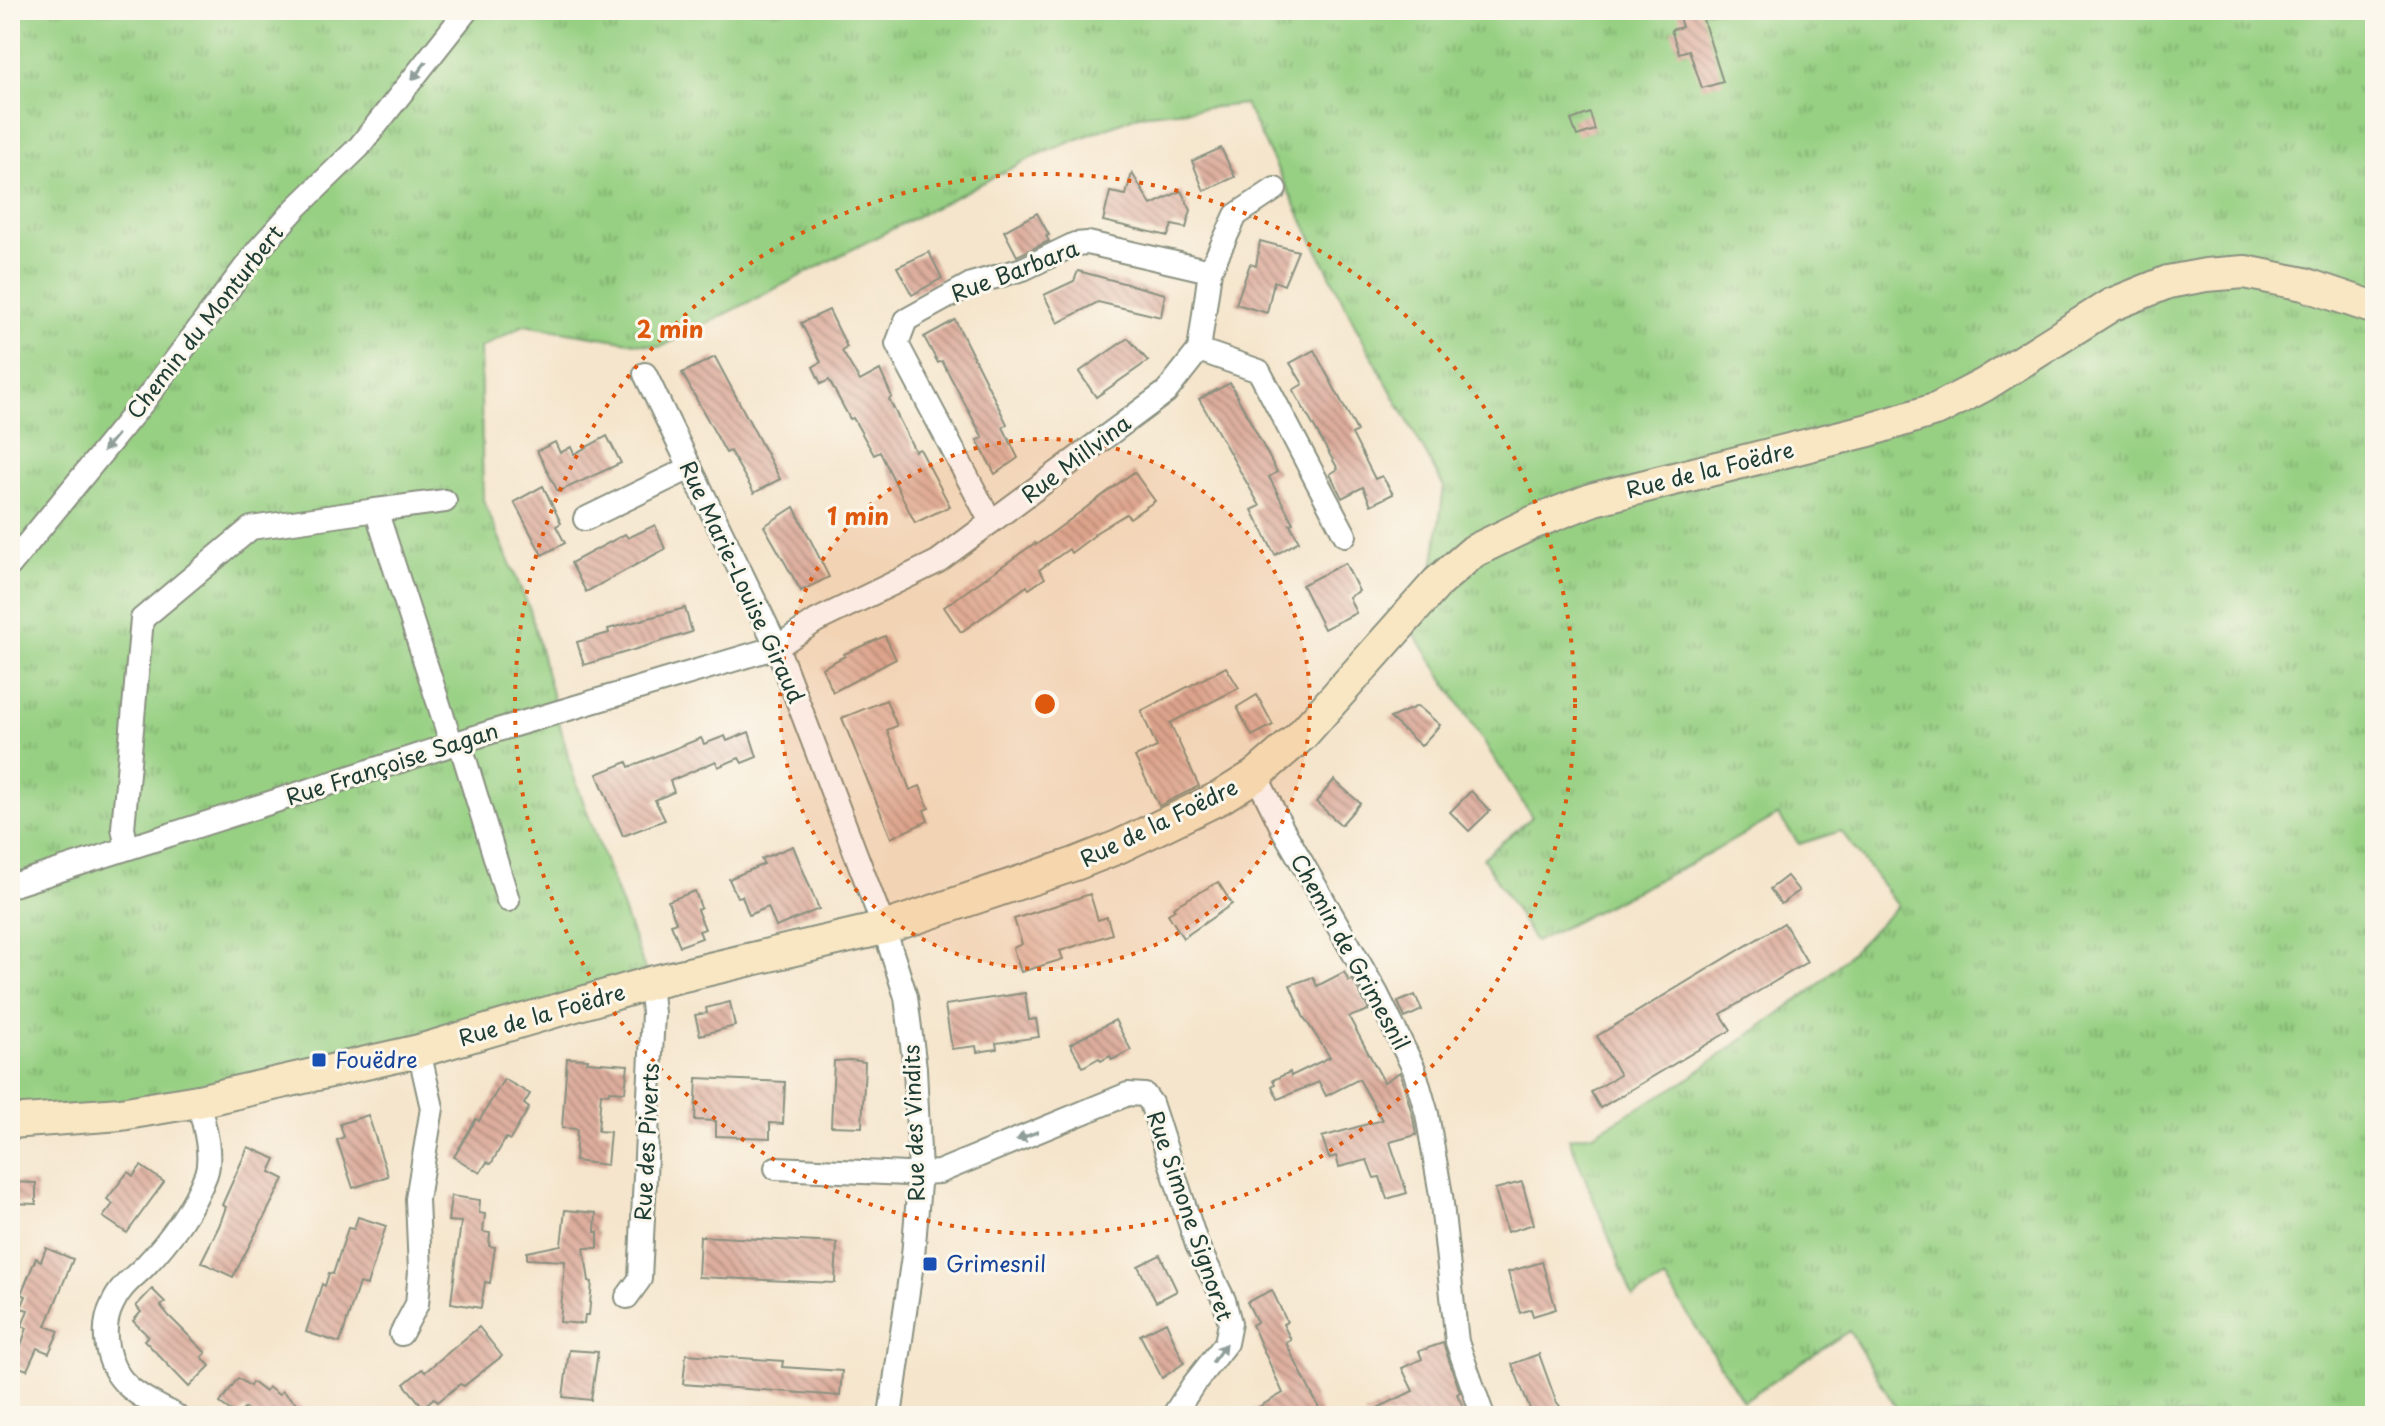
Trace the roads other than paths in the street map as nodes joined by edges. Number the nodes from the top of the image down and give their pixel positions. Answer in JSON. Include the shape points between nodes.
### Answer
{"nodes":[{"id":1,"x":467,"y":10,"type":"edge"},
{"id":2,"x":1275,"y":189,"type":"dead end"},
{"id":3,"x":1210,"y":271,"type":"junction"},
{"id":4,"x":2375,"y":308,"type":"edge"},
{"id":5,"x":1199,"y":350,"type":"junction"},
{"id":6,"x":645,"y":374,"type":"dead end"},
{"id":7,"x":690,"y":468,"type":"junction"},
{"id":8,"x":445,"y":501,"type":"dead end"},
{"id":9,"x":376,"y":510,"type":"junction"},
{"id":10,"x":585,"y":519,"type":"dead end"},
{"id":11,"x":991,"y":522,"type":"junction"},
{"id":12,"x":1345,"y":535,"type":"dead end"},
{"id":13,"x":10,"y":565,"type":"edge"},
{"id":14,"x":777,"y":647,"type":"junction"},
{"id":15,"x":456,"y":744,"type":"junction"},
{"id":16,"x":1256,"y":775,"type":"junction"},
{"id":17,"x":127,"y":848,"type":"junction"},
{"id":18,"x":10,"y":886,"type":"edge"},
{"id":19,"x":508,"y":900,"type":"dead end"},
{"id":20,"x":884,"y":928,"type":"junction"},
{"id":21,"x":650,"y":983,"type":"junction"},
{"id":22,"x":419,"y":1051,"type":"junction"},
{"id":23,"x":198,"y":1101,"type":"junction"},
{"id":24,"x":10,"y":1122,"type":"edge"},
{"id":25,"x":776,"y":1168,"type":"dead end"},
{"id":26,"x":920,"y":1172,"type":"junction"},
{"id":27,"x":627,"y":1297,"type":"dead end"},
{"id":28,"x":401,"y":1334,"type":"dead end"},
{"id":29,"x":176,"y":1416,"type":"edge"},
{"id":30,"x":890,"y":1416,"type":"edge"},
{"id":31,"x":1173,"y":1416,"type":"edge"},
{"id":32,"x":1483,"y":1416,"type":"edge"}],
"edges":[{"from":1,"to":13,"type":"street","name":"Chemin du Monturbert","one_way":true,"via":[[359,147],[258,250],[145,400]]},
{"from":2,"to":3,"type":"street","via":[[1236,215]]},
{"from":3,"to":5,"type":"street"},
{"from":3,"to":11,"type":"street","name":"Rue Barbara","via":[[1075,244],[1023,269],[971,284],[906,320],[897,344]]},
{"from":4,"to":16,"type":"street","name":"Rue de la Foëdre","via":[[2304,284],[2245,272],[2168,282],[2111,305],[1938,409],[1594,499],[1532,523],[1474,551],[1438,582],[1301,736]]},
{"from":5,"to":11,"type":"street","name":"Rue Millvina","via":[[1166,392]]},
{"from":5,"to":12,"type":"street","via":[[1259,371]]},
{"from":6,"to":7,"type":"street","name":"Rue Marie-Louise Giraud"},
{"from":7,"to":10,"type":"street"},
{"from":7,"to":14,"type":"street","name":"Rue Marie-Louise Giraud"},
{"from":8,"to":9,"type":"street"},
{"from":9,"to":15,"type":"street"},
{"from":9,"to":17,"type":"street","via":[[251,528],[142,619],[123,828]]},
{"from":11,"to":14,"type":"street","name":"Rue Millvina","via":[[937,562],[816,621]]},
{"from":14,"to":15,"type":"street","name":"Rue Françoise Sagan"},
{"from":14,"to":20,"type":"street","name":"Rue Marie-Louise Giraud"},
{"from":15,"to":17,"type":"street","name":"Rue Françoise Sagan"},
{"from":15,"to":19,"type":"street"},
{"from":16,"to":20,"type":"street","name":"Rue de la Foëdre","via":[[1118,847]]},
{"from":16,"to":32,"type":"street","name":"Chemin de Grimesnil","via":[[1414,1069],[1441,1195],[1457,1342]]},
{"from":17,"to":18,"type":"street","name":"Rue Françoise Sagan"},
{"from":20,"to":21,"type":"street","name":"Rue de la Foëdre"},
{"from":20,"to":26,"type":"street","name":"Rue des Vindits","via":[[906,997]]},
{"from":21,"to":22,"type":"street","name":"Rue de la Foëdre"},
{"from":21,"to":27,"type":"street","name":"Rue des Piverts","via":[[653,1013],[640,1279]]},
{"from":22,"to":23,"type":"street","name":"Rue de la Foëdre"},
{"from":22,"to":28,"type":"street","via":[[432,1108],[417,1199],[417,1304]]},
{"from":23,"to":24,"type":"street","name":"Rue de la Foëdre","via":[[121,1114]]},
{"from":23,"to":29,"type":"street","via":[[208,1171],[170,1235],[111,1305],[106,1335],[113,1369],[129,1388]]},
{"from":25,"to":26,"type":"street"},
{"from":26,"to":30,"type":"street","name":"Rue des Vindits"},
{"from":31,"to":26,"type":"street","name":"Rue Simone Signoret","one_way":true,"via":[[1226,1343],[1230,1323],[1145,1095],[1128,1094],[939,1172]]}]}
